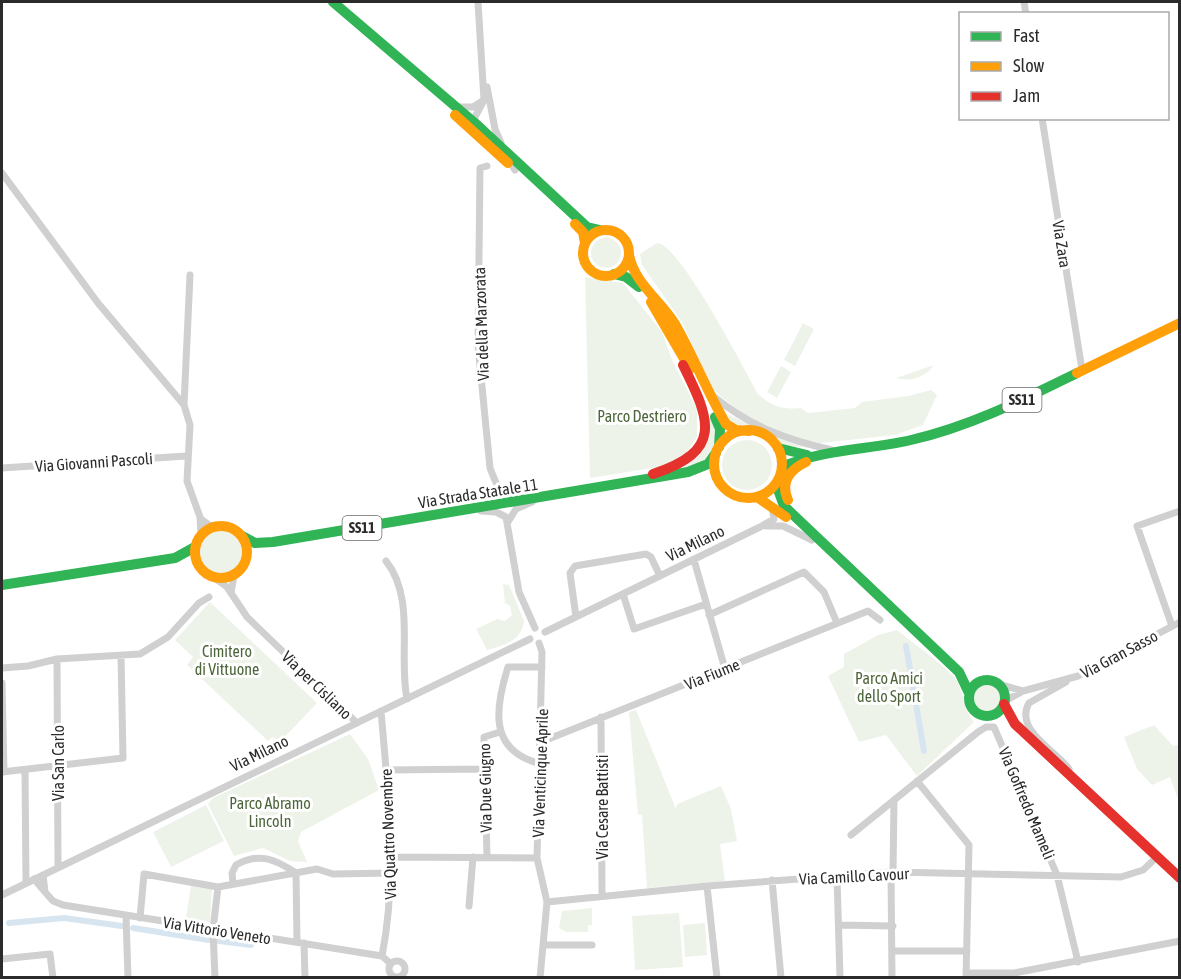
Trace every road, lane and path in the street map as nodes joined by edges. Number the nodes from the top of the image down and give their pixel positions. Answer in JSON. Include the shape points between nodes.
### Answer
{"nodes":[{"id":1,"x":333,"y":2,"type":"edge"},
{"id":2,"x":478,"y":2,"type":"edge"},
{"id":3,"x":359,"y":25,"type":"junction"},
{"id":4,"x":482,"y":61,"type":"junction"},
{"id":5,"x":432,"y":93,"type":"junction"},
{"id":6,"x":484,"y":100,"type":"junction"},
{"id":7,"x":456,"y":107,"type":"junction"},
{"id":8,"x":491,"y":111,"type":"junction"},
{"id":9,"x":1042,"y":120,"type":"edge"},
{"id":10,"x":476,"y":124,"type":"junction"},
{"id":11,"x":507,"y":153,"type":"junction"},
{"id":12,"x":487,"y":166,"type":"dead end"},
{"id":13,"x":515,"y":170,"type":"junction"},
{"id":14,"x":2,"y":172,"type":"edge"},
{"id":15,"x":600,"y":230,"type":"junction"},
{"id":16,"x":585,"y":243,"type":"junction"},
{"id":17,"x":629,"y":255,"type":"junction"},
{"id":18,"x":614,"y":274,"type":"junction"},
{"id":19,"x":190,"y":275,"type":"dead end"},
{"id":20,"x":1179,"y":323,"type":"edge"},
{"id":21,"x":672,"y":334,"type":"junction"},
{"id":22,"x":1082,"y":370,"type":"junction"},
{"id":23,"x":710,"y":394,"type":"junction"},
{"id":24,"x":184,"y":405,"type":"junction"},
{"id":25,"x":749,"y":431,"type":"junction"},
{"id":26,"x":778,"y":448,"type":"junction"},
{"id":27,"x":718,"y":450,"type":"junction"},
{"id":28,"x":855,"y":450,"type":"junction"},
{"id":29,"x":840,"y":452,"type":"junction"},
{"id":30,"x":817,"y":455,"type":"junction"},
{"id":31,"x":186,"y":456,"type":"junction"},
{"id":32,"x":782,"y":467,"type":"junction"},
{"id":33,"x":2,"y":468,"type":"edge"},
{"id":34,"x":688,"y":472,"type":"junction"},
{"id":35,"x":634,"y":482,"type":"junction"},
{"id":36,"x":720,"y":484,"type":"junction"},
{"id":37,"x":776,"y":484,"type":"junction"},
{"id":38,"x":497,"y":486,"type":"junction"},
{"id":39,"x":757,"y":497,"type":"junction"},
{"id":40,"x":538,"y":499,"type":"junction"},
{"id":41,"x":771,"y":504,"type":"junction"},
{"id":42,"x":1179,"y":511,"type":"edge"},
{"id":43,"x":452,"y":513,"type":"junction"},
{"id":44,"x":200,"y":517,"type":"junction"},
{"id":45,"x":508,"y":525,"type":"junction"},
{"id":46,"x":218,"y":526,"type":"junction"},
{"id":47,"x":760,"y":527,"type":"junction"},
{"id":48,"x":201,"y":535,"type":"junction"},
{"id":49,"x":242,"y":536,"type":"junction"},
{"id":50,"x":814,"y":538,"type":"junction"},
{"id":51,"x":273,"y":542,"type":"junction"},
{"id":52,"x":195,"y":547,"type":"junction"},
{"id":53,"x":247,"y":557,"type":"junction"},
{"id":54,"x":175,"y":558,"type":"junction"},
{"id":55,"x":694,"y":560,"type":"junction"},
{"id":56,"x":386,"y":561,"type":"dead end"},
{"id":57,"x":198,"y":566,"type":"junction"},
{"id":58,"x":234,"y":576,"type":"junction"},
{"id":59,"x":660,"y":576,"type":"junction"},
{"id":60,"x":216,"y":579,"type":"junction"},
{"id":61,"x":2,"y":585,"type":"edge"},
{"id":62,"x":231,"y":592,"type":"junction"},
{"id":63,"x":623,"y":594,"type":"junction"},
{"id":64,"x":209,"y":597,"type":"dead end"},
{"id":65,"x":706,"y":604,"type":"junction"},
{"id":66,"x":710,"y":615,"type":"junction"},
{"id":67,"x":576,"y":617,"type":"junction"},
{"id":68,"x":880,"y":620,"type":"dead end"},
{"id":69,"x":1179,"y":621,"type":"edge"},
{"id":70,"x":837,"y":623,"type":"junction"},
{"id":71,"x":1172,"y":626,"type":"junction"},
{"id":72,"x":535,"y":628,"type":"junction"},
{"id":73,"x":545,"y":632,"type":"junction"},
{"id":74,"x":530,"y":639,"type":"junction"},
{"id":75,"x":539,"y":643,"type":"junction"},
{"id":76,"x":122,"y":656,"type":"junction"},
{"id":77,"x":57,"y":659,"type":"junction"},
{"id":78,"x":542,"y":667,"type":"junction"},
{"id":79,"x":2,"y":668,"type":"edge"},
{"id":80,"x":725,"y":669,"type":"junction"},
{"id":81,"x":959,"y":672,"type":"junction"},
{"id":82,"x":1078,"y":676,"type":"junction"},
{"id":83,"x":984,"y":680,"type":"junction"},
{"id":84,"x":2,"y":683,"type":"edge"},
{"id":85,"x":999,"y":684,"type":"junction"},
{"id":86,"x":1023,"y":691,"type":"junction"},
{"id":87,"x":969,"y":693,"type":"junction"},
{"id":88,"x":407,"y":699,"type":"junction"},
{"id":89,"x":1005,"y":702,"type":"junction"},
{"id":90,"x":381,"y":711,"type":"junction"},
{"id":91,"x":991,"y":716,"type":"junction"},
{"id":92,"x":601,"y":717,"type":"junction"},
{"id":93,"x":357,"y":723,"type":"junction"},
{"id":94,"x":1015,"y":724,"type":"junction"},
{"id":95,"x":500,"y":732,"type":"junction"},
{"id":96,"x":541,"y":742,"type":"junction"},
{"id":97,"x":541,"y":764,"type":"junction"},
{"id":98,"x":58,"y":766,"type":"junction"},
{"id":99,"x":484,"y":769,"type":"junction"},
{"id":100,"x":25,"y":770,"type":"junction"},
{"id":101,"x":386,"y":770,"type":"junction"},
{"id":102,"x":3,"y":772,"type":"edge"},
{"id":103,"x":917,"y":781,"type":"junction"},
{"id":104,"x":1081,"y":786,"type":"junction"},
{"id":105,"x":894,"y":800,"type":"junction"},
{"id":106,"x":851,"y":835,"type":"dead end"},
{"id":107,"x":473,"y":856,"type":"junction"},
{"id":108,"x":487,"y":856,"type":"junction"},
{"id":109,"x":391,"y":857,"type":"junction"},
{"id":110,"x":1157,"y":857,"type":"junction"},
{"id":111,"x":537,"y":858,"type":"junction"},
{"id":112,"x":58,"y":867,"type":"junction"},
{"id":113,"x":892,"y":872,"type":"junction"},
{"id":114,"x":296,"y":873,"type":"junction"},
{"id":115,"x":392,"y":873,"type":"junction"},
{"id":116,"x":43,"y":874,"type":"junction"},
{"id":117,"x":969,"y":874,"type":"junction"},
{"id":118,"x":1057,"y":875,"type":"junction"},
{"id":119,"x":837,"y":877,"type":"junction"},
{"id":120,"x":1179,"y":878,"type":"edge"},
{"id":121,"x":34,"y":879,"type":"junction"},
{"id":122,"x":772,"y":880,"type":"junction"},
{"id":123,"x":26,"y":883,"type":"junction"},
{"id":124,"x":233,"y":884,"type":"junction"},
{"id":125,"x":707,"y":886,"type":"junction"},
{"id":126,"x":218,"y":887,"type":"junction"},
{"id":127,"x":45,"y":892,"type":"junction"},
{"id":128,"x":2,"y":895,"type":"edge"},
{"id":129,"x":602,"y":896,"type":"junction"},
{"id":130,"x":547,"y":902,"type":"junction"},
{"id":131,"x":469,"y":906,"type":"dead end"},
{"id":132,"x":126,"y":916,"type":"junction"},
{"id":133,"x":140,"y":918,"type":"junction"},
{"id":134,"x":839,"y":925,"type":"junction"},
{"id":135,"x":893,"y":926,"type":"junction"},
{"id":136,"x":213,"y":930,"type":"junction"},
{"id":137,"x":1179,"y":941,"type":"edge"},
{"id":138,"x":300,"y":942,"type":"junction"},
{"id":139,"x":543,"y":945,"type":"junction"},
{"id":140,"x":592,"y":945,"type":"dead end"},
{"id":141,"x":893,"y":951,"type":"junction"},
{"id":142,"x":967,"y":951,"type":"junction"},
{"id":143,"x":382,"y":956,"type":"junction"},
{"id":144,"x":2,"y":959,"type":"edge"},
{"id":145,"x":1078,"y":962,"type":"junction"},
{"id":146,"x":966,"y":975,"type":"edge"},
{"id":147,"x":403,"y":976,"type":"edge"},
{"id":148,"x":53,"y":978,"type":"edge"},
{"id":149,"x":128,"y":978,"type":"edge"},
{"id":150,"x":215,"y":978,"type":"edge"},
{"id":151,"x":304,"y":978,"type":"edge"},
{"id":152,"x":540,"y":978,"type":"edge"},
{"id":153,"x":717,"y":978,"type":"edge"},
{"id":154,"x":781,"y":978,"type":"edge"},
{"id":155,"x":840,"y":978,"type":"edge"},
{"id":156,"x":892,"y":978,"type":"edge"}],
"edges":[{"from":1,"to":3,"type":"main road"},
{"from":2,"to":4,"type":"street"},
{"from":3,"to":5,"type":"main road"},
{"from":3,"to":7,"type":"main road"},
{"from":4,"to":6,"type":"street"},
{"from":4,"to":8,"type":"street"},
{"from":5,"to":10,"type":"street","via":[[467,122]]},
{"from":5,"to":13,"type":"main road"},
{"from":6,"to":7,"type":"street","via":[[468,108]]},
{"from":6,"to":10,"type":"street","via":[[475,117]]},
{"from":7,"to":10,"type":"main road"},
{"from":8,"to":10,"type":"street"},
{"from":8,"to":11,"type":"street"},
{"from":9,"to":22,"type":"street","name":"Via Zara"},
{"from":10,"to":11,"type":"main road"},
{"from":10,"to":13,"type":"street","via":[[478,131]]},
{"from":11,"to":15,"type":"main road","via":[[587,227]]},
{"from":12,"to":38,"type":"street","name":"Via della Marzorata","via":[[480,168],[478,346],[490,468]]},
{"from":13,"to":16,"type":"main road","via":[[580,228]]},
{"from":14,"to":24,"type":"street","via":[[98,303]]},
{"from":15,"to":16,"type":"main road"},
{"from":15,"to":17,"type":"main road","via":[[621,235],[628,244]]},
{"from":16,"to":18,"type":"main road","via":[[583,253],[589,268],[598,274]]},
{"from":17,"to":18,"type":"main road","via":[[626,265]]},
{"from":17,"to":23,"type":"main road","via":[[630,267],[665,309]]},
{"from":18,"to":21,"type":"main road","via":[[622,274],[637,285]]},
{"from":19,"to":24,"type":"street"},
{"from":20,"to":22,"type":"main road","number":"SS11"},
{"from":21,"to":27,"type":"main road","via":[[720,429]]},
{"from":21,"to":35,"type":"main road","via":[[702,401],[705,431],[691,459]]},
{"from":22,"to":28,"type":"main road","number":"SS11","via":[[960,427]]},
{"from":23,"to":25,"type":"main road","via":[[726,424]]},
{"from":23,"to":29,"type":"street","via":[[754,425],[796,442]]},
{"from":24,"to":31,"type":"street","via":[[190,425]]},
{"from":25,"to":26,"type":"main road","via":[[766,436]]},
{"from":25,"to":27,"type":"main road","via":[[729,436]]},
{"from":26,"to":30,"type":"main road"},
{"from":26,"to":32,"type":"main road"},
{"from":27,"to":34,"type":"main road","name":"Via Strada Statale 11","via":[[708,464]]},
{"from":27,"to":36,"type":"main road","via":[[716,474]]},
{"from":28,"to":29,"type":"main road","number":"SS11"},
{"from":28,"to":50,"type":"main road","via":[[797,465],[784,481],[784,494]]},
{"from":29,"to":30,"type":"main road","number":"SS11"},
{"from":30,"to":32,"type":"main road"},
{"from":31,"to":33,"type":"street","name":"Via Giovanni Pascoli"},
{"from":31,"to":44,"type":"street","via":[[187,481]]},
{"from":32,"to":37,"type":"main road"},
{"from":34,"to":35,"type":"main road","name":"Via Strada Statale 11"},
{"from":34,"to":36,"type":"main road","name":"Via Strada Statale 11","via":[[707,475]]},
{"from":35,"to":40,"type":"main road","name":"Via Strada Statale 11"},
{"from":36,"to":39,"type":"main road","via":[[736,496]]},
{"from":37,"to":39,"type":"main road"},
{"from":37,"to":50,"type":"main road","via":[[781,502]]},
{"from":38,"to":40,"type":"street","via":[[508,497]]},
{"from":38,"to":43,"type":"street","via":[[490,502]]},
{"from":39,"to":41,"type":"main road"},
{"from":40,"to":43,"type":"main road","name":"Via Strada Statale 11"},
{"from":40,"to":45,"type":"street","via":[[516,509]]},
{"from":41,"to":47,"type":"street","via":[[774,519]]},
{"from":41,"to":50,"type":"main road"},
{"from":42,"to":71,"type":"street","via":[[1137,526]]},
{"from":43,"to":45,"type":"street","via":[[496,512],[506,517]]},
{"from":43,"to":51,"type":"main road","name":"Via Strada Statale 11","number":"SS11"},
{"from":44,"to":46,"type":"street","via":[[209,525]]},
{"from":44,"to":48,"type":"street"},
{"from":45,"to":72,"type":"street","via":[[519,592]]},
{"from":46,"to":48,"type":"main road"},
{"from":46,"to":49,"type":"main road","name":"Via Strada Statale 11","via":[[227,526]]},
{"from":47,"to":50,"type":"street","via":[[783,526]]},
{"from":47,"to":55,"type":"street","name":"Via Milano"},
{"from":48,"to":52,"type":"main road"},
{"from":49,"to":51,"type":"main road","name":"Via Strada Statale 11","via":[[255,543]]},
{"from":49,"to":53,"type":"main road"},
{"from":50,"to":81,"type":"main road"},
{"from":51,"to":53,"type":"main road","name":"Via Strada Statale 11"},
{"from":52,"to":54,"type":"main road"},
{"from":52,"to":57,"type":"main road"},
{"from":53,"to":58,"type":"main road","name":"Via Strada Statale 11"},
{"from":54,"to":57,"type":"main road"},
{"from":54,"to":61,"type":"main road"},
{"from":55,"to":59,"type":"street","name":"Via Milano"},
{"from":55,"to":65,"type":"street"},
{"from":56,"to":88,"type":"street","via":[[402,594]]},
{"from":57,"to":60,"type":"main road"},
{"from":58,"to":60,"type":"main road"},
{"from":58,"to":62,"type":"street"},
{"from":59,"to":63,"type":"street","name":"Via Milano"},
{"from":59,"to":67,"type":"street","via":[[646,554],[575,566],[570,573]]},
{"from":60,"to":62,"type":"street","name":"Via per Cisliano"},
{"from":62,"to":93,"type":"street","name":"Via per Cisliano","via":[[247,617]]},
{"from":63,"to":65,"type":"street","via":[[634,629]]},
{"from":63,"to":67,"type":"street","name":"Via Milano"},
{"from":64,"to":76,"type":"street","via":[[168,637],[140,654]]},
{"from":65,"to":66,"type":"street"},
{"from":66,"to":70,"type":"street","via":[[804,572],[824,592]]},
{"from":66,"to":80,"type":"street"},
{"from":67,"to":73,"type":"street","name":"Via Milano"},
{"from":68,"to":70,"type":"street","name":"Via Fiume","via":[[867,610]]},
{"from":69,"to":71,"type":"street","name":"Via Gran Sasso"},
{"from":70,"to":80,"type":"street","name":"Via Fiume"},
{"from":71,"to":82,"type":"street","name":"Via Gran Sasso"},
{"from":72,"to":73,"type":"street"},
{"from":72,"to":74,"type":"street"},
{"from":73,"to":75,"type":"street"},
{"from":74,"to":75,"type":"street"},
{"from":74,"to":88,"type":"street","name":"Via Milano"},
{"from":75,"to":78,"type":"street","name":"Via Venticinque Aprile"},
{"from":76,"to":77,"type":"street"},
{"from":76,"to":98,"type":"street","via":[[123,758]]},
{"from":77,"to":79,"type":"street"},
{"from":77,"to":98,"type":"street","name":"Via San Carlo"},
{"from":78,"to":95,"type":"street","via":[[508,667],[499,699]]},
{"from":78,"to":96,"type":"street","name":"Via Venticinque Aprile"},
{"from":80,"to":92,"type":"street","name":"Via Fiume"},
{"from":81,"to":83,"type":"main road"},
{"from":81,"to":87,"type":"main road"},
{"from":82,"to":86,"type":"street","name":"Via Gran Sasso"},
{"from":82,"to":104,"type":"street","via":[[1036,697],[1025,714],[1031,731],[1064,762]]},
{"from":83,"to":85,"type":"main road"},
{"from":83,"to":87,"type":"main road"},
{"from":84,"to":102,"type":"street"},
{"from":85,"to":86,"type":"street"},
{"from":85,"to":89,"type":"main road"},
{"from":86,"to":89,"type":"street","name":"Via Gran Sasso"},
{"from":87,"to":91,"type":"main road","via":[[971,709],[980,716]]},
{"from":88,"to":90,"type":"street","name":"Via Milano"},
{"from":89,"to":91,"type":"main road"},
{"from":89,"to":94,"type":"main road"},
{"from":90,"to":93,"type":"street","name":"Via Milano"},
{"from":90,"to":101,"type":"street","name":"Via Quattro Novembre"},
{"from":91,"to":94,"type":"main road"},
{"from":92,"to":96,"type":"street","name":"Via Fiume"},
{"from":92,"to":129,"type":"street","name":"Via Cesare Battisti"},
{"from":93,"to":112,"type":"street","name":"Via Milano"},
{"from":94,"to":104,"type":"main road"},
{"from":95,"to":97,"type":"street","via":[[515,752]]},
{"from":95,"to":99,"type":"street","name":"Via Due Giugno","via":[[484,737]]},
{"from":96,"to":97,"type":"street","name":"Via Venticinque Aprile"},
{"from":97,"to":111,"type":"street","name":"Via Venticinque Aprile"},
{"from":98,"to":100,"type":"street"},
{"from":98,"to":112,"type":"street","name":"Via San Carlo"},
{"from":99,"to":101,"type":"street"},
{"from":99,"to":108,"type":"street","name":"Via Due Giugno"},
{"from":100,"to":102,"type":"street"},
{"from":100,"to":123,"type":"street"},
{"from":101,"to":109,"type":"street","name":"Via Quattro Novembre"},
{"from":103,"to":105,"type":"street"},
{"from":103,"to":117,"type":"street","via":[[969,845]]},
{"from":103,"to":118,"type":"street","name":"Via Goffredo Mameli","via":[[991,726],[997,731]]},
{"from":104,"to":110,"type":"main road"},
{"from":105,"to":106,"type":"street"},
{"from":105,"to":113,"type":"street"},
{"from":107,"to":108,"type":"street"},
{"from":107,"to":109,"type":"street"},
{"from":107,"to":131,"type":"street"},
{"from":108,"to":111,"type":"street"},
{"from":109,"to":115,"type":"street","name":"Via Quattro Novembre"},
{"from":110,"to":118,"type":"street","name":"Via Camillo Cavour","via":[[1143,870],[1121,877]]},
{"from":110,"to":120,"type":"main road"},
{"from":111,"to":130,"type":"street","name":"Via Venticinque Aprile"},
{"from":112,"to":116,"type":"street","name":"Via Milano"},
{"from":113,"to":117,"type":"street","name":"Via Camillo Cavour"},
{"from":113,"to":119,"type":"street","name":"Via Camillo Cavour"},
{"from":113,"to":135,"type":"street"},
{"from":114,"to":115,"type":"street","via":[[317,869],[333,874]]},
{"from":114,"to":124,"type":"street"},
{"from":114,"to":124,"type":"street","via":[[277,861],[256,857],[236,865]]},
{"from":114,"to":138,"type":"street"},
{"from":115,"to":143,"type":"street","name":"Via Quattro Novembre","via":[[390,916]]},
{"from":116,"to":121,"type":"street","name":"Via Milano"},
{"from":116,"to":127,"type":"street"},
{"from":117,"to":118,"type":"street","name":"Via Camillo Cavour"},
{"from":117,"to":142,"type":"street"},
{"from":118,"to":145,"type":"street","name":"Via Goffredo Mameli"},
{"from":119,"to":122,"type":"street","name":"Via Camillo Cavour"},
{"from":119,"to":134,"type":"street"},
{"from":121,"to":123,"type":"street","name":"Via Milano"},
{"from":121,"to":127,"type":"street","name":"Via Vittorio Veneto"},
{"from":122,"to":125,"type":"street","name":"Via Camillo Cavour"},
{"from":122,"to":154,"type":"street"},
{"from":123,"to":128,"type":"street","name":"Via Milano"},
{"from":124,"to":126,"type":"street"},
{"from":125,"to":129,"type":"street","name":"Via Camillo Cavour"},
{"from":125,"to":153,"type":"street"},
{"from":126,"to":133,"type":"street","via":[[144,874]]},
{"from":126,"to":136,"type":"street"},
{"from":127,"to":132,"type":"street","name":"Via Vittorio Veneto","via":[[63,905]]},
{"from":129,"to":130,"type":"street","name":"Via Camillo Cavour"},
{"from":130,"to":139,"type":"street","name":"Via Venticinque Aprile"},
{"from":132,"to":133,"type":"street","name":"Via Vittorio Veneto"},
{"from":132,"to":149,"type":"street"},
{"from":133,"to":136,"type":"street","name":"Via Vittorio Veneto"},
{"from":134,"to":135,"type":"street"},
{"from":134,"to":155,"type":"street"},
{"from":135,"to":141,"type":"street"},
{"from":136,"to":138,"type":"street","name":"Via Vittorio Veneto"},
{"from":136,"to":150,"type":"street"},
{"from":137,"to":145,"type":"street"},
{"from":138,"to":143,"type":"street","name":"Via Vittorio Veneto"},
{"from":138,"to":151,"type":"street"},
{"from":139,"to":140,"type":"street"},
{"from":139,"to":152,"type":"street","name":"Via Venticinque Aprile"},
{"from":141,"to":142,"type":"street"},
{"from":141,"to":156,"type":"street"},
{"from":142,"to":146,"type":"street"},
{"from":143,"to":147,"type":"street","via":[[390,964],[392,974]]},
{"from":144,"to":148,"type":"street","via":[[50,954]]},
{"from":145,"to":146,"type":"street","via":[[1014,973]]}]}
